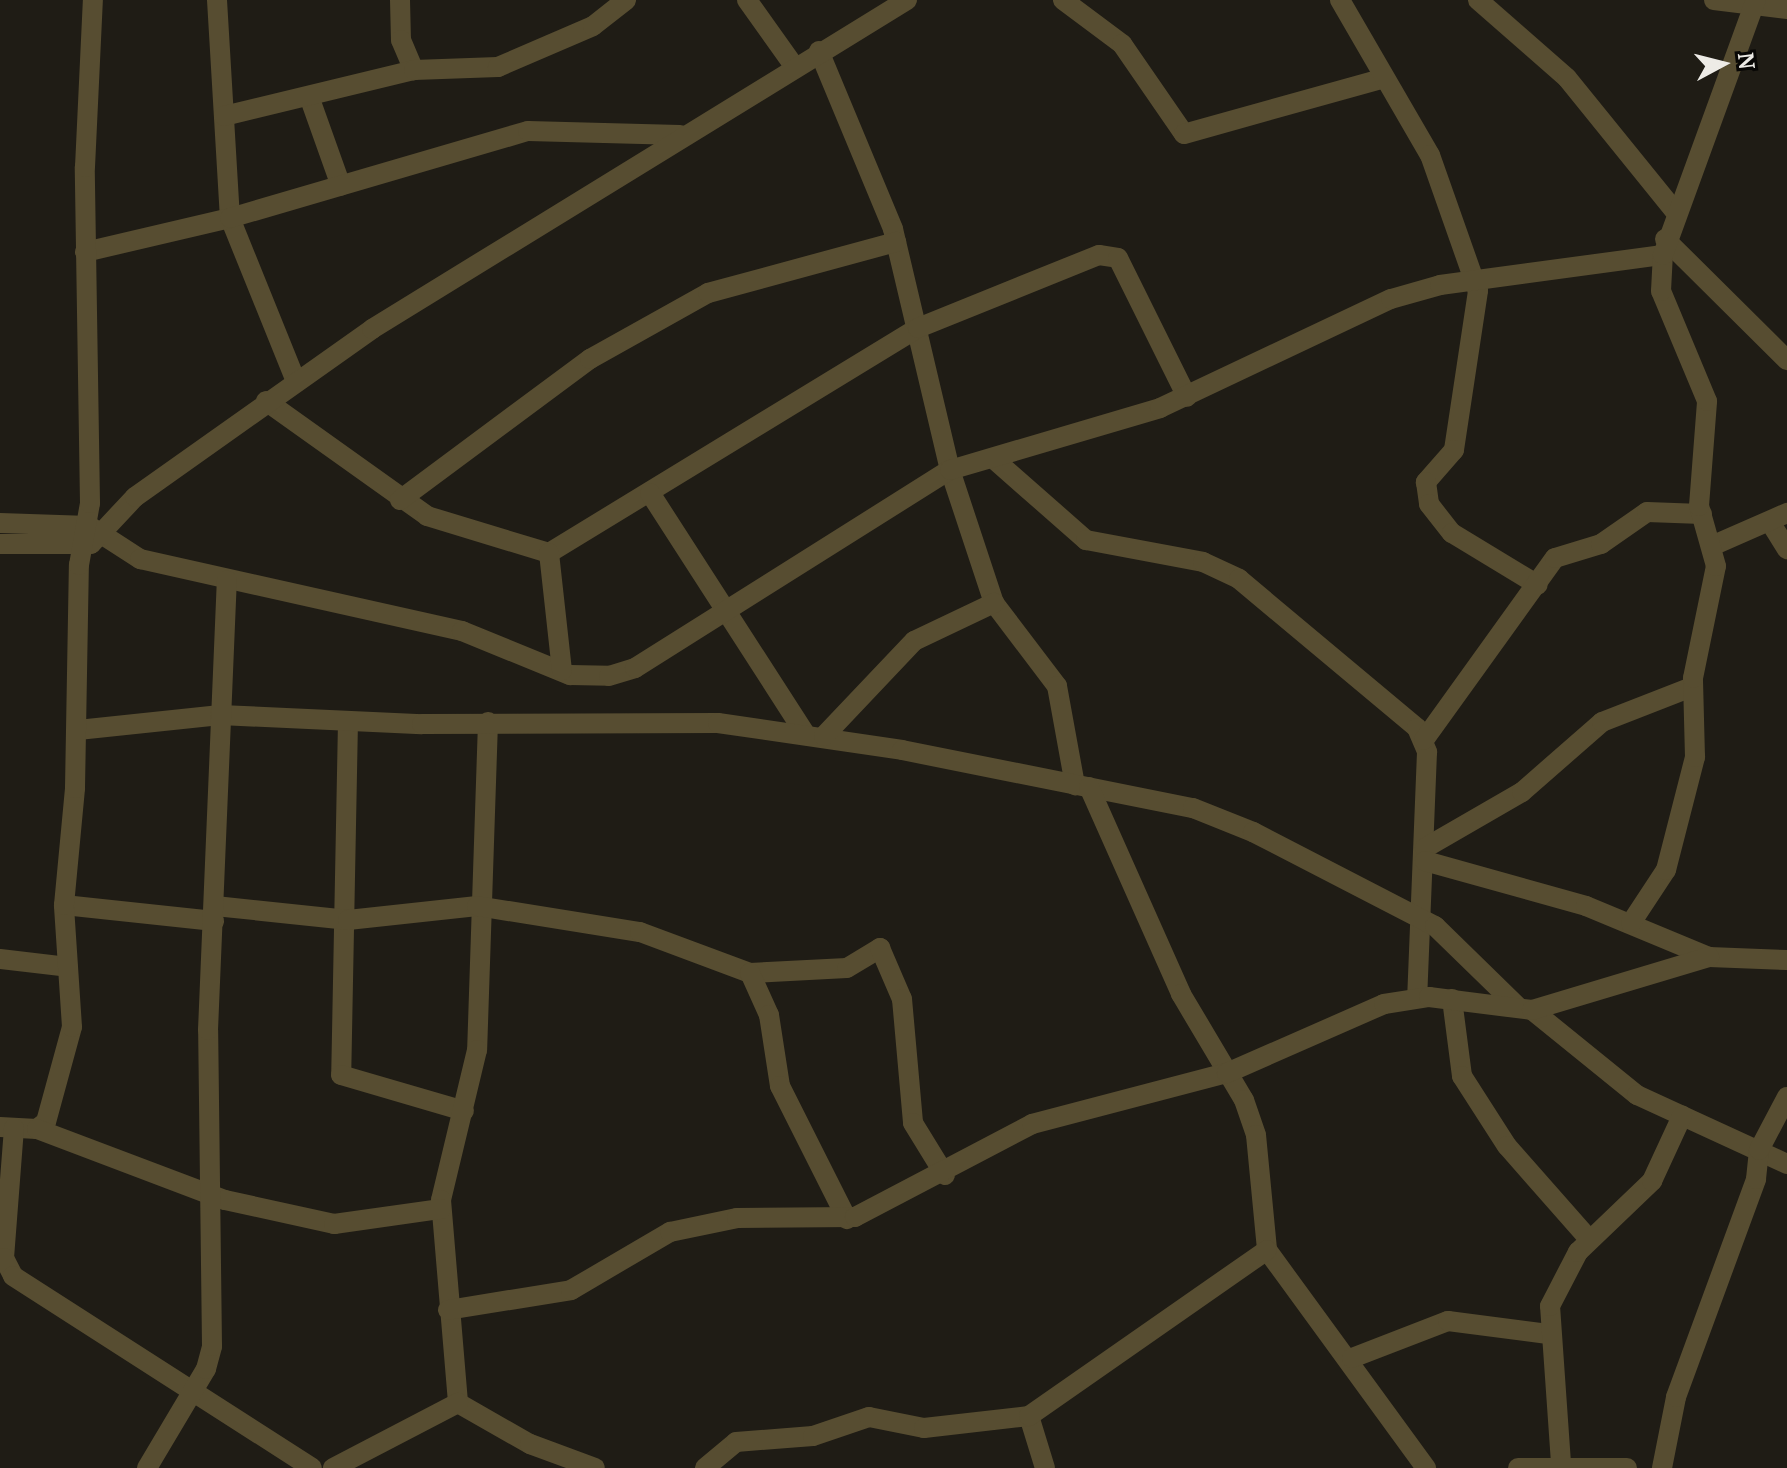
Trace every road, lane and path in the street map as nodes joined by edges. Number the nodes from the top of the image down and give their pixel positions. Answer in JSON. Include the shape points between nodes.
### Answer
{"nodes":[{"id":1,"x":93,"y":0,"type":"edge"},
{"id":2,"x":217,"y":0,"type":"edge"},
{"id":3,"x":400,"y":0,"type":"edge"},
{"id":4,"x":626,"y":0,"type":"edge"},
{"id":5,"x":747,"y":0,"type":"edge"},
{"id":6,"x":907,"y":0,"type":"edge"},
{"id":7,"x":1063,"y":0,"type":"edge"},
{"id":8,"x":1340,"y":0,"type":"edge"},
{"id":9,"x":1478,"y":0,"type":"edge"},
{"id":10,"x":1714,"y":0,"type":"edge"},
{"id":11,"x":1755,"y":4,"type":"edge"},
{"id":12,"x":1787,"y":9,"type":"edge"},
{"id":13,"x":819,"y":51,"type":"junction"},
{"id":14,"x":794,"y":66,"type":"junction"},
{"id":15,"x":414,"y":70,"type":"junction"},
{"id":16,"x":1384,"y":78,"type":"junction"},
{"id":17,"x":310,"y":99,"type":"junction"},
{"id":18,"x":224,"y":116,"type":"junction"},
{"id":19,"x":680,"y":135,"type":"junction"},
{"id":20,"x":341,"y":186,"type":"junction"},
{"id":21,"x":1674,"y":210,"type":"junction"},
{"id":22,"x":230,"y":218,"type":"junction"},
{"id":23,"x":896,"y":242,"type":"junction"},
{"id":24,"x":1664,"y":247,"type":"junction"},
{"id":25,"x":85,"y":252,"type":"junction"},
{"id":26,"x":1474,"y":279,"type":"junction"},
{"id":27,"x":918,"y":328,"type":"junction"},
{"id":28,"x":1787,"y":360,"type":"edge"},
{"id":29,"x":296,"y":381,"type":"junction"},
{"id":30,"x":1187,"y":397,"type":"junction"},
{"id":31,"x":266,"y":401,"type":"junction"},
{"id":32,"x":996,"y":461,"type":"junction"},
{"id":33,"x":950,"y":470,"type":"junction"},
{"id":34,"x":650,"y":493,"type":"junction"},
{"id":35,"x":400,"y":500,"type":"junction"},
{"id":36,"x":1702,"y":514,"type":"junction"},
{"id":37,"x":1779,"y":517,"type":"edge"},
{"id":38,"x":0,"y":523,"type":"edge"},
{"id":39,"x":96,"y":530,"type":"junction"},
{"id":40,"x":0,"y":544,"type":"edge"},
{"id":41,"x":1714,"y":545,"type":"junction"},
{"id":42,"x":83,"y":548,"type":"junction"},
{"id":43,"x":1787,"y":549,"type":"edge"},
{"id":44,"x":549,"y":553,"type":"junction"},
{"id":45,"x":227,"y":580,"type":"junction"},
{"id":46,"x":1538,"y":585,"type":"junction"},
{"id":47,"x":994,"y":603,"type":"junction"},
{"id":48,"x":728,"y":605,"type":"junction"},
{"id":49,"x":562,"y":670,"type":"junction"},
{"id":50,"x":1692,"y":687,"type":"junction"},
{"id":51,"x":220,"y":715,"type":"junction"},
{"id":52,"x":348,"y":721,"type":"junction"},
{"id":53,"x":488,"y":722,"type":"junction"},
{"id":54,"x":78,"y":730,"type":"junction"},
{"id":55,"x":814,"y":734,"type":"junction"},
{"id":56,"x":1424,"y":740,"type":"junction"},
{"id":57,"x":1082,"y":786,"type":"junction"},
{"id":58,"x":1425,"y":855,"type":"junction"},
{"id":59,"x":64,"y":905,"type":"junction"},
{"id":60,"x":477,"y":906,"type":"junction"},
{"id":61,"x":214,"y":914,"type":"junction"},
{"id":62,"x":1420,"y":918,"type":"junction"},
{"id":63,"x":348,"y":920,"type":"junction"},
{"id":64,"x":1631,"y":923,"type":"junction"},
{"id":65,"x":1709,"y":957,"type":"junction"},
{"id":66,"x":0,"y":959,"type":"edge"},
{"id":67,"x":1787,"y":960,"type":"edge"},
{"id":68,"x":68,"y":967,"type":"junction"},
{"id":69,"x":750,"y":973,"type":"junction"},
{"id":70,"x":1417,"y":996,"type":"junction"},
{"id":71,"x":1452,"y":999,"type":"junction"},
{"id":72,"x":1525,"y":1009,"type":"junction"},
{"id":73,"x":1227,"y":1073,"type":"junction"},
{"id":74,"x":1787,"y":1097,"type":"edge"},
{"id":75,"x":464,"y":1111,"type":"junction"},
{"id":76,"x":1682,"y":1116,"type":"junction"},
{"id":77,"x":7,"y":1127,"type":"edge"},
{"id":78,"x":37,"y":1129,"type":"junction"},
{"id":79,"x":1759,"y":1150,"type":"junction"},
{"id":80,"x":1787,"y":1164,"type":"edge"},
{"id":81,"x":945,"y":1175,"type":"junction"},
{"id":82,"x":211,"y":1194,"type":"junction"},
{"id":83,"x":441,"y":1209,"type":"junction"},
{"id":84,"x":847,"y":1219,"type":"junction"},
{"id":85,"x":1589,"y":1239,"type":"junction"},
{"id":86,"x":1267,"y":1250,"type":"junction"},
{"id":87,"x":448,"y":1310,"type":"junction"},
{"id":88,"x":1548,"y":1334,"type":"junction"},
{"id":89,"x":1352,"y":1358,"type":"junction"},
{"id":90,"x":193,"y":1392,"type":"junction"},
{"id":91,"x":458,"y":1403,"type":"junction"},
{"id":92,"x":1029,"y":1416,"type":"junction"},
{"id":93,"x":1561,"y":1463,"type":"junction"},
{"id":94,"x":147,"y":1468,"type":"edge"},
{"id":95,"x":312,"y":1468,"type":"edge"},
{"id":96,"x":333,"y":1468,"type":"edge"},
{"id":97,"x":595,"y":1468,"type":"edge"},
{"id":98,"x":705,"y":1468,"type":"edge"},
{"id":99,"x":1045,"y":1468,"type":"edge"},
{"id":100,"x":1426,"y":1468,"type":"edge"},
{"id":101,"x":1518,"y":1468,"type":"edge"},
{"id":102,"x":1627,"y":1468,"type":"edge"},
{"id":103,"x":1662,"y":1468,"type":"edge"}],
"edges":[{"from":1,"to":25,"type":"street"},
{"from":2,"to":18,"type":"street"},
{"from":3,"to":15,"type":"street","via":[[401,40]]},
{"from":4,"to":15,"type":"street","via":[[593,26],[498,67]]},
{"from":5,"to":14,"type":"street"},
{"from":6,"to":13,"type":"street"},
{"from":7,"to":16,"type":"street","via":[[1122,44],[1184,134]]},
{"from":8,"to":16,"type":"street"},
{"from":9,"to":21,"type":"street","via":[[1567,78]]},
{"from":10,"to":11,"type":"street"},
{"from":11,"to":12,"type":"street"},
{"from":11,"to":21,"type":"street"},
{"from":13,"to":14,"type":"street"},
{"from":13,"to":23,"type":"street"},
{"from":14,"to":19,"type":"street"},
{"from":15,"to":17,"type":"street"},
{"from":16,"to":26,"type":"street","via":[[1430,155]]},
{"from":17,"to":18,"type":"street"},
{"from":17,"to":20,"type":"street"},
{"from":18,"to":22,"type":"street"},
{"from":19,"to":20,"type":"street","via":[[528,131]]},
{"from":19,"to":29,"type":"street"},
{"from":20,"to":22,"type":"street"},
{"from":21,"to":24,"type":"street"},
{"from":22,"to":25,"type":"street"},
{"from":22,"to":29,"type":"street"},
{"from":23,"to":27,"type":"street"},
{"from":23,"to":35,"type":"street","via":[[708,293],[590,359]]},
{"from":24,"to":26,"type":"street"},
{"from":24,"to":28,"type":"street"},
{"from":24,"to":36,"type":"street","via":[[1661,291],[1707,401]]},
{"from":25,"to":39,"type":"street"},
{"from":26,"to":30,"type":"street","via":[[1391,299]]},
{"from":26,"to":46,"type":"street","via":[[1477,302],[1454,450],[1426,482],[1429,504],[1452,533]]},
{"from":27,"to":30,"type":"street","via":[[998,290],[1099,255],[1118,258]]},
{"from":27,"to":33,"type":"street"},
{"from":27,"to":34,"type":"street"},
{"from":29,"to":31,"type":"street"},
{"from":30,"to":32,"type":"street"},
{"from":31,"to":35,"type":"street"},
{"from":31,"to":39,"type":"street"},
{"from":32,"to":33,"type":"street"},
{"from":32,"to":56,"type":"street","via":[[1086,540],[1203,562],[1239,579]]},
{"from":33,"to":47,"type":"street"},
{"from":33,"to":48,"type":"street"},
{"from":34,"to":44,"type":"street"},
{"from":34,"to":48,"type":"street"},
{"from":35,"to":44,"type":"street","via":[[460,531]]},
{"from":36,"to":41,"type":"street"},
{"from":36,"to":46,"type":"street","via":[[1647,512],[1601,544],[1555,558]]},
{"from":37,"to":41,"type":"street"},
{"from":37,"to":43,"type":"street"},
{"from":38,"to":39,"type":"street"},
{"from":39,"to":42,"type":"street"},
{"from":39,"to":45,"type":"street","via":[[140,559]]},
{"from":40,"to":42,"type":"street"},
{"from":41,"to":50,"type":"street","via":[[1714,604]]},
{"from":42,"to":54,"type":"street"},
{"from":44,"to":49,"type":"street"},
{"from":45,"to":49,"type":"street","via":[[462,631]]},
{"from":45,"to":51,"type":"street"},
{"from":46,"to":56,"type":"street"},
{"from":47,"to":55,"type":"street","via":[[914,641]]},
{"from":47,"to":57,"type":"street","via":[[1057,686]]},
{"from":48,"to":49,"type":"street","via":[[635,668],[585,678]]},
{"from":48,"to":55,"type":"street"},
{"from":50,"to":58,"type":"street","via":[[1602,722],[1522,792]]},
{"from":50,"to":64,"type":"street","via":[[1696,748],[1669,860]]},
{"from":51,"to":52,"type":"street"},
{"from":51,"to":54,"type":"street"},
{"from":51,"to":61,"type":"street"},
{"from":52,"to":53,"type":"street"},
{"from":52,"to":63,"type":"street"},
{"from":53,"to":55,"type":"street","via":[[718,723]]},
{"from":53,"to":60,"type":"street"},
{"from":54,"to":59,"type":"street"},
{"from":55,"to":57,"type":"street"},
{"from":56,"to":58,"type":"street"},
{"from":57,"to":62,"type":"street","via":[[1193,808]]},
{"from":57,"to":73,"type":"street","via":[[1181,994]]},
{"from":58,"to":62,"type":"street"},
{"from":58,"to":64,"type":"street"},
{"from":59,"to":61,"type":"street"},
{"from":59,"to":68,"type":"street"},
{"from":60,"to":63,"type":"street"},
{"from":60,"to":69,"type":"street","via":[[640,932]]},
{"from":60,"to":75,"type":"street","via":[[477,1050]]},
{"from":61,"to":63,"type":"street"},
{"from":61,"to":82,"type":"street"},
{"from":62,"to":70,"type":"street"},
{"from":62,"to":72,"type":"street","via":[[1454,940]]},
{"from":63,"to":75,"type":"street","via":[[341,1075]]},
{"from":64,"to":65,"type":"street"},
{"from":65,"to":67,"type":"street"},
{"from":65,"to":72,"type":"street"},
{"from":66,"to":68,"type":"street"},
{"from":68,"to":78,"type":"street","via":[[69,1043],[46,1122]]},
{"from":69,"to":81,"type":"street","via":[[838,969],[885,951],[902,999],[913,1123],[922,1149]]},
{"from":69,"to":84,"type":"street","via":[[769,1015],[784,1098]]},
{"from":70,"to":71,"type":"street"},
{"from":70,"to":73,"type":"street","via":[[1358,1012]]},
{"from":71,"to":72,"type":"street"},
{"from":71,"to":85,"type":"street","via":[[1462,1076],[1507,1146]]},
{"from":72,"to":76,"type":"street","via":[[1622,1086]]},
{"from":73,"to":81,"type":"street","via":[[1044,1120]]},
{"from":73,"to":86,"type":"street","via":[[1256,1135]]},
{"from":74,"to":79,"type":"street"},
{"from":75,"to":83,"type":"street"},
{"from":76,"to":79,"type":"street"},
{"from":76,"to":85,"type":"street","via":[[1652,1181]]},
{"from":77,"to":78,"type":"street"},
{"from":77,"to":90,"type":"street","via":[[4,1258],[13,1276]]},
{"from":78,"to":82,"type":"street"},
{"from":79,"to":80,"type":"street"},
{"from":79,"to":103,"type":"street","via":[[1756,1179],[1676,1397]]},
{"from":81,"to":84,"type":"street"},
{"from":82,"to":83,"type":"street","via":[[334,1224]]},
{"from":82,"to":90,"type":"street","via":[[212,1346]]},
{"from":83,"to":87,"type":"street"},
{"from":84,"to":87,"type":"street","via":[[761,1216],[670,1232],[571,1290]]},
{"from":85,"to":88,"type":"street","via":[[1555,1292]]},
{"from":86,"to":89,"type":"street"},
{"from":86,"to":92,"type":"street"},
{"from":87,"to":91,"type":"street"},
{"from":88,"to":89,"type":"street","via":[[1448,1321]]},
{"from":88,"to":93,"type":"street"},
{"from":89,"to":100,"type":"street"},
{"from":90,"to":94,"type":"street"},
{"from":90,"to":95,"type":"street"},
{"from":91,"to":96,"type":"street"},
{"from":91,"to":97,"type":"street","via":[[530,1444]]},
{"from":92,"to":98,"type":"street","via":[[924,1428],[869,1417],[813,1436],[736,1442]]},
{"from":92,"to":99,"type":"street"},
{"from":93,"to":101,"type":"street"},
{"from":93,"to":102,"type":"street"}]}
